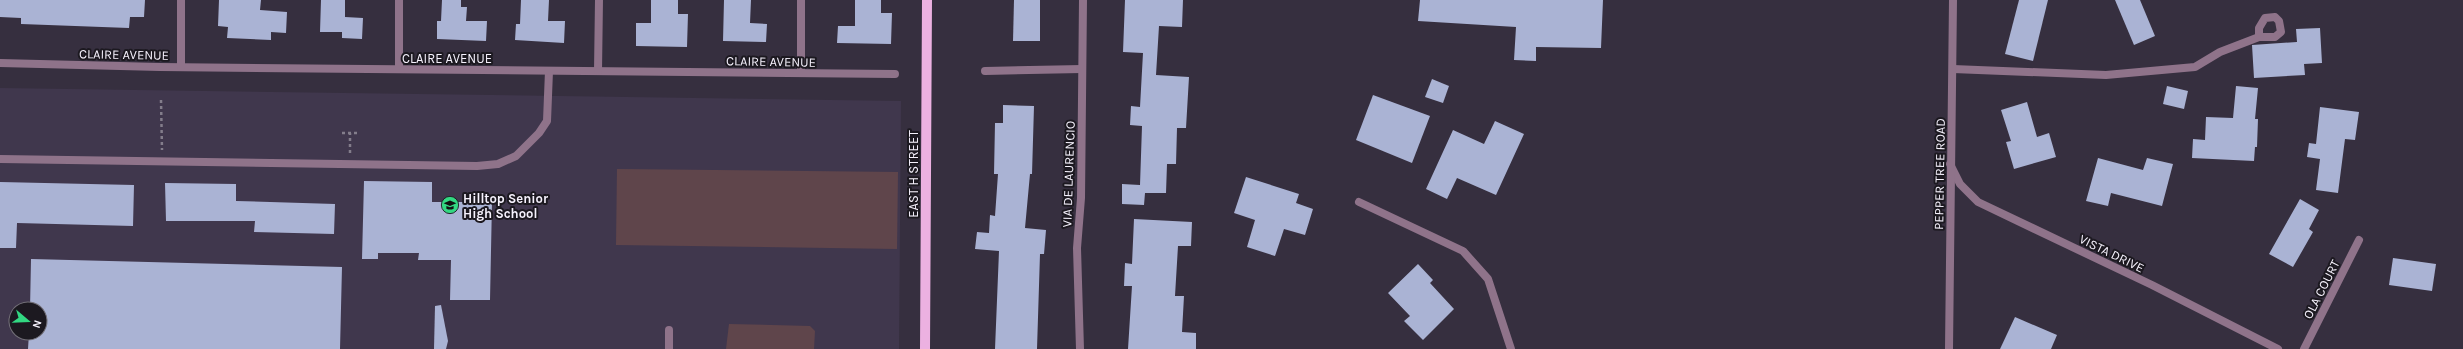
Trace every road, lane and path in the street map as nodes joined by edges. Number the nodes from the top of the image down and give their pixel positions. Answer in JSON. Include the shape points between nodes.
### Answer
{"nodes":[{"id":1,"x":181,"y":0,"type":"edge"},
{"id":2,"x":399,"y":0,"type":"edge"},
{"id":3,"x":599,"y":0,"type":"edge"},
{"id":4,"x":801,"y":0,"type":"edge"},
{"id":5,"x":928,"y":0,"type":"edge"},
{"id":6,"x":1084,"y":0,"type":"edge"},
{"id":7,"x":1953,"y":0,"type":"edge"},
{"id":8,"x":2260,"y":37,"type":"dead end"},
{"id":9,"x":0,"y":63,"type":"edge"},
{"id":10,"x":181,"y":67,"type":"junction"},
{"id":11,"x":1082,"y":69,"type":"junction"},
{"id":12,"x":1953,"y":69,"type":"junction"},
{"id":13,"x":399,"y":70,"type":"junction"},
{"id":14,"x":549,"y":71,"type":"junction"},
{"id":15,"x":598,"y":71,"type":"junction"},
{"id":16,"x":985,"y":71,"type":"dead end"},
{"id":17,"x":801,"y":73,"type":"junction"},
{"id":18,"x":895,"y":74,"type":"dead end"},
{"id":19,"x":161,"y":100,"type":"dead end"},
{"id":20,"x":342,"y":132,"type":"dead end"},
{"id":21,"x":350,"y":133,"type":"junction"},
{"id":22,"x":357,"y":133,"type":"dead end"},
{"id":23,"x":162,"y":155,"type":"dead end"},
{"id":24,"x":350,"y":158,"type":"dead end"},
{"id":25,"x":0,"y":159,"type":"edge"},
{"id":26,"x":1950,"y":164,"type":"junction"},
{"id":27,"x":1360,"y":202,"type":"dead end"},
{"id":28,"x":2359,"y":240,"type":"dead end"},
{"id":29,"x":669,"y":330,"type":"dead end"},
{"id":30,"x":669,"y":349,"type":"edge"},
{"id":31,"x":925,"y":349,"type":"edge"},
{"id":32,"x":1080,"y":349,"type":"edge"},
{"id":33,"x":1511,"y":349,"type":"edge"},
{"id":34,"x":1949,"y":349,"type":"edge"},
{"id":35,"x":2278,"y":349,"type":"edge"},
{"id":36,"x":2304,"y":349,"type":"edge"}],
"edges":[{"from":1,"to":10,"type":"street"},
{"from":2,"to":13,"type":"street"},
{"from":3,"to":15,"type":"street"},
{"from":4,"to":17,"type":"street"},
{"from":5,"to":31,"type":"main road","name":"EAST H STREET"},
{"from":6,"to":11,"type":"street","name":"VIA DE LAURENCIO"},
{"from":7,"to":12,"type":"street","name":"PEPPER TREE ROAD"},
{"from":8,"to":12,"type":"street","via":[[2220,52],[2195,67],[2106,75]]},
{"from":9,"to":10,"type":"street","name":"CLAIRE AVENUE"},
{"from":10,"to":13,"type":"street","name":"CLAIRE AVENUE"},
{"from":11,"to":16,"type":"street"},
{"from":11,"to":32,"type":"street","name":"VIA DE LAURENCIO","via":[[1081,198],[1077,248]]},
{"from":12,"to":26,"type":"street","name":"PEPPER TREE ROAD"},
{"from":13,"to":14,"type":"street","name":"CLAIRE AVENUE"},
{"from":14,"to":15,"type":"street","name":"CLAIRE AVENUE"},
{"from":14,"to":25,"type":"street","via":[[547,120],[540,133],[516,156],[498,164],[477,166]]},
{"from":15,"to":17,"type":"street","name":"CLAIRE AVENUE"},
{"from":17,"to":18,"type":"street","name":"CLAIRE AVENUE"},
{"from":19,"to":23,"type":"path"},
{"from":20,"to":21,"type":"path"},
{"from":21,"to":22,"type":"path"},
{"from":21,"to":24,"type":"path"},
{"from":26,"to":34,"type":"street","name":"PEPPER TREE ROAD","via":[[1949,254],[1952,270]]},
{"from":26,"to":35,"type":"street","name":"VISTA DRIVE","via":[[1960,184],[1978,202],[2152,285]]},
{"from":27,"to":33,"type":"street","via":[[1463,251],[1488,280]]},
{"from":28,"to":36,"type":"street","name":"OLA COURT"},
{"from":29,"to":30,"type":"street"}]}
